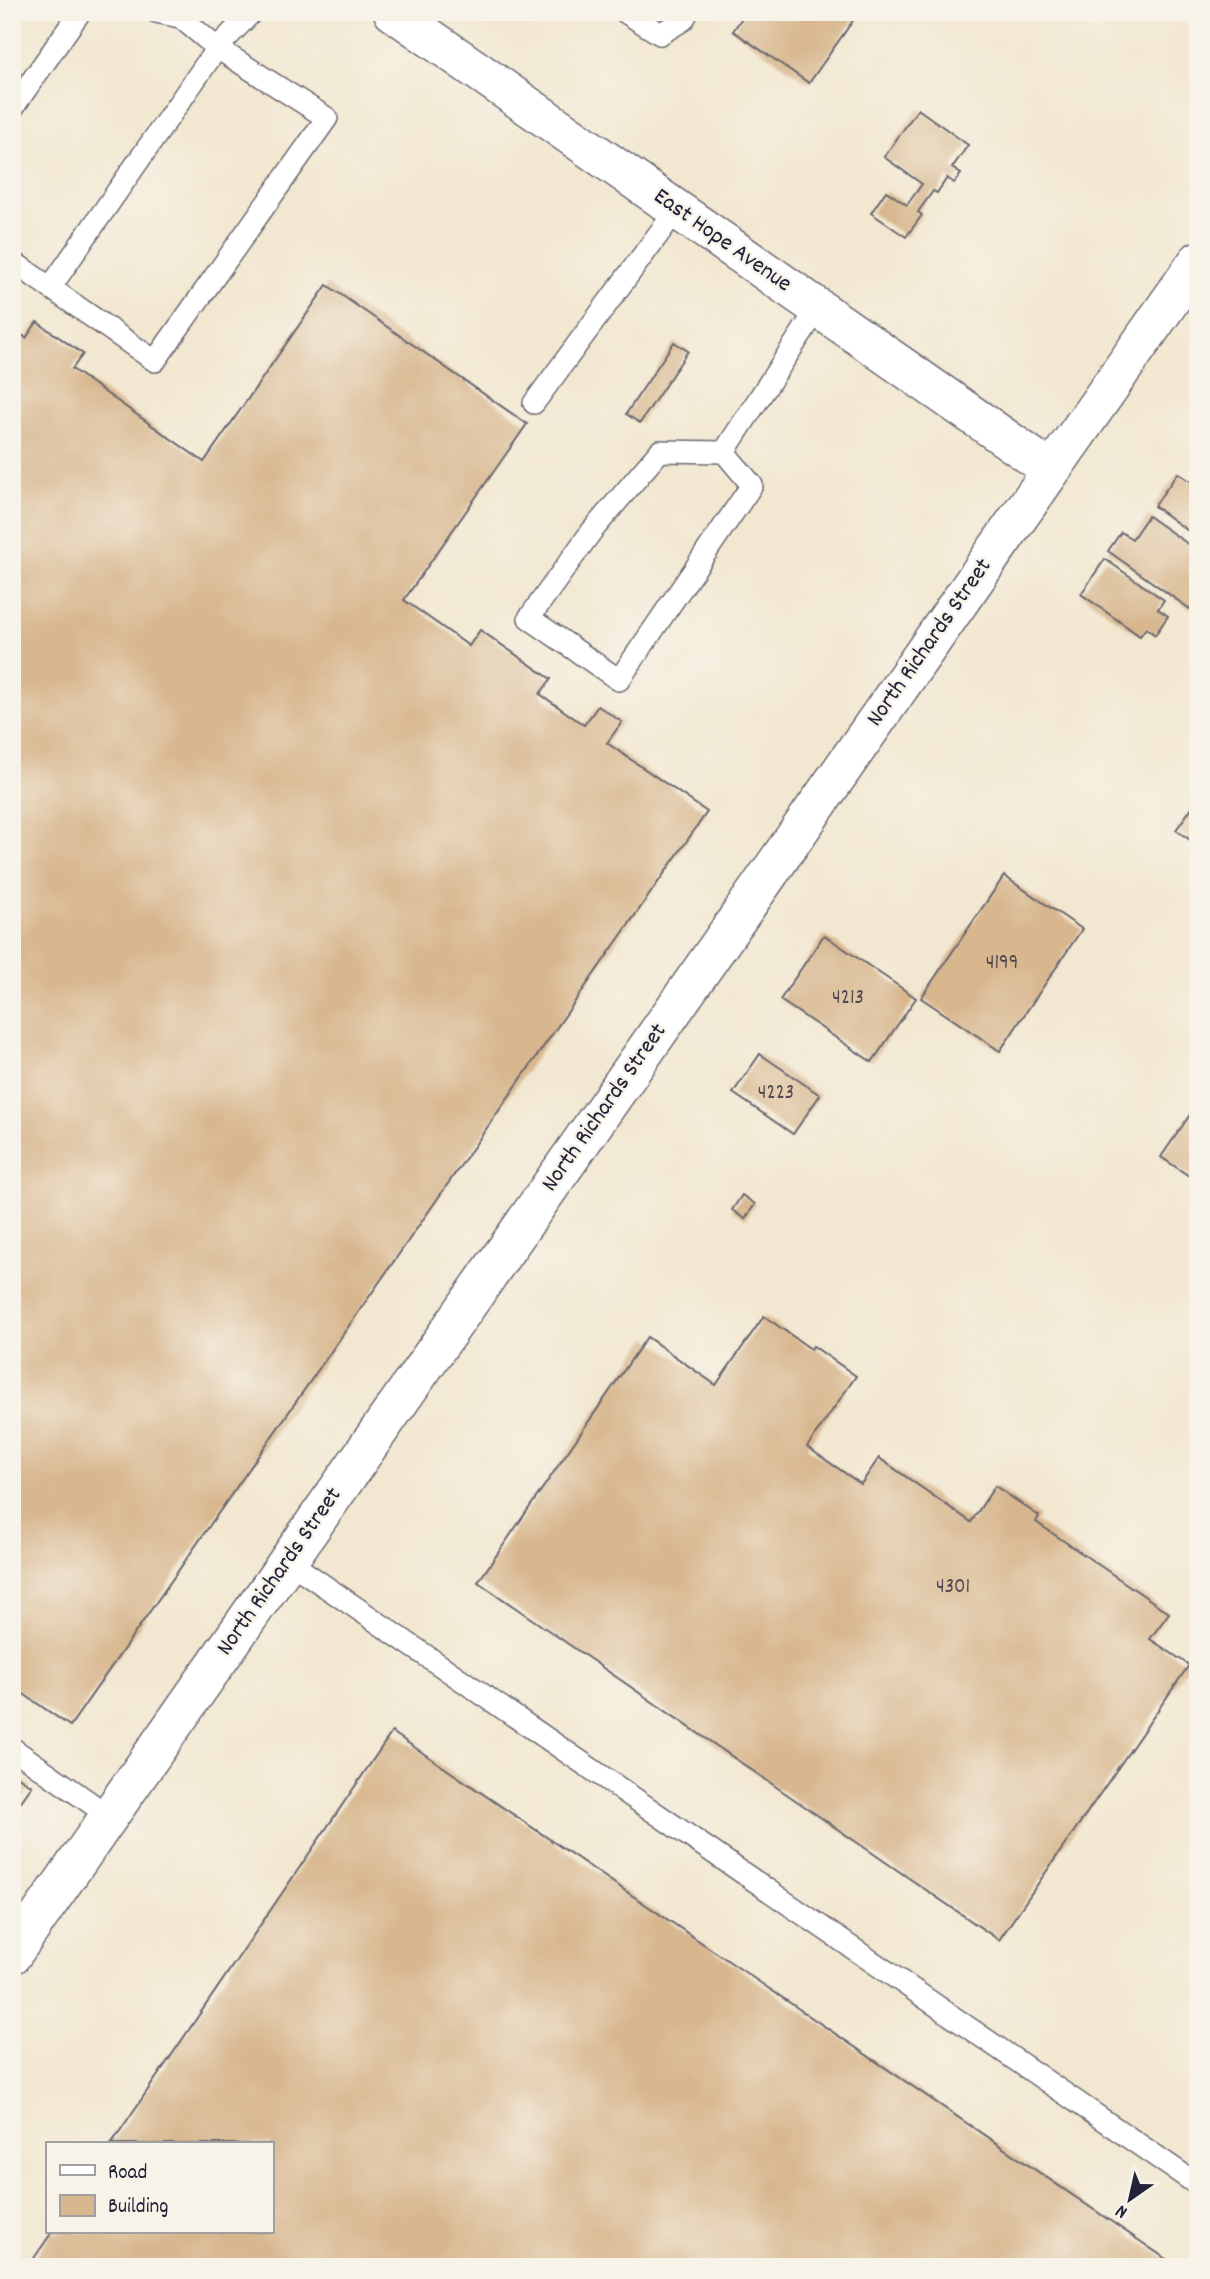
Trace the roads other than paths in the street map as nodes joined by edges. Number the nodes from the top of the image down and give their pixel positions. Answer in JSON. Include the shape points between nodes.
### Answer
{"nodes":[{"id":1,"x":80,"y":12,"type":"edge"},
{"id":2,"x":156,"y":12,"type":"edge"},
{"id":3,"x":252,"y":12,"type":"edge"},
{"id":4,"x":393,"y":12,"type":"edge"},
{"id":5,"x":625,"y":12,"type":"edge"},
{"id":6,"x":688,"y":12,"type":"edge"},
{"id":7,"x":218,"y":48,"type":"junction"},
{"id":8,"x":12,"y":109,"type":"edge"},
{"id":9,"x":677,"y":209,"type":"junction"},
{"id":10,"x":12,"y":261,"type":"edge"},
{"id":11,"x":1198,"y":261,"type":"edge"},
{"id":12,"x":50,"y":288,"type":"junction"},
{"id":13,"x":818,"y":308,"type":"junction"},
{"id":14,"x":534,"y":403,"type":"dead end"},
{"id":15,"x":724,"y":452,"type":"junction"},
{"id":16,"x":1051,"y":470,"type":"junction"},
{"id":17,"x":288,"y":1561,"type":"junction"},
{"id":18,"x":12,"y":1748,"type":"edge"},
{"id":19,"x":109,"y":1816,"type":"junction"},
{"id":20,"x":12,"y":1955,"type":"edge"},
{"id":21,"x":1198,"y":2185,"type":"edge"}],
"edges":[{"from":1,"to":8,"type":"lane"},
{"from":2,"to":7,"type":"lane","via":[[180,17]]},
{"from":3,"to":7,"type":"lane"},
{"from":4,"to":9,"type":"street","name":"East Hope Avenue"},
{"from":5,"to":6,"type":"lane","via":[[660,34]]},
{"from":7,"to":12,"type":"lane"},
{"from":7,"to":12,"type":"lane","via":[[327,118],[155,361]]},
{"from":9,"to":13,"type":"street","name":"East Hope Avenue"},
{"from":9,"to":14,"type":"lane"},
{"from":10,"to":12,"type":"lane"},
{"from":11,"to":16,"type":"street","name":"North Richards Street"},
{"from":13,"to":15,"type":"lane"},
{"from":13,"to":16,"type":"street","name":"East Hope Avenue"},
{"from":15,"to":15,"type":"lane","via":[[752,485],[620,680],[528,618],[591,532],[660,450]]},
{"from":16,"to":17,"type":"street","name":"North Richards Street"},
{"from":17,"to":19,"type":"street","name":"North Richards Street"},
{"from":17,"to":21,"type":"lane"},
{"from":18,"to":19,"type":"lane"},
{"from":19,"to":20,"type":"street","name":"North Richards Street"}]}
